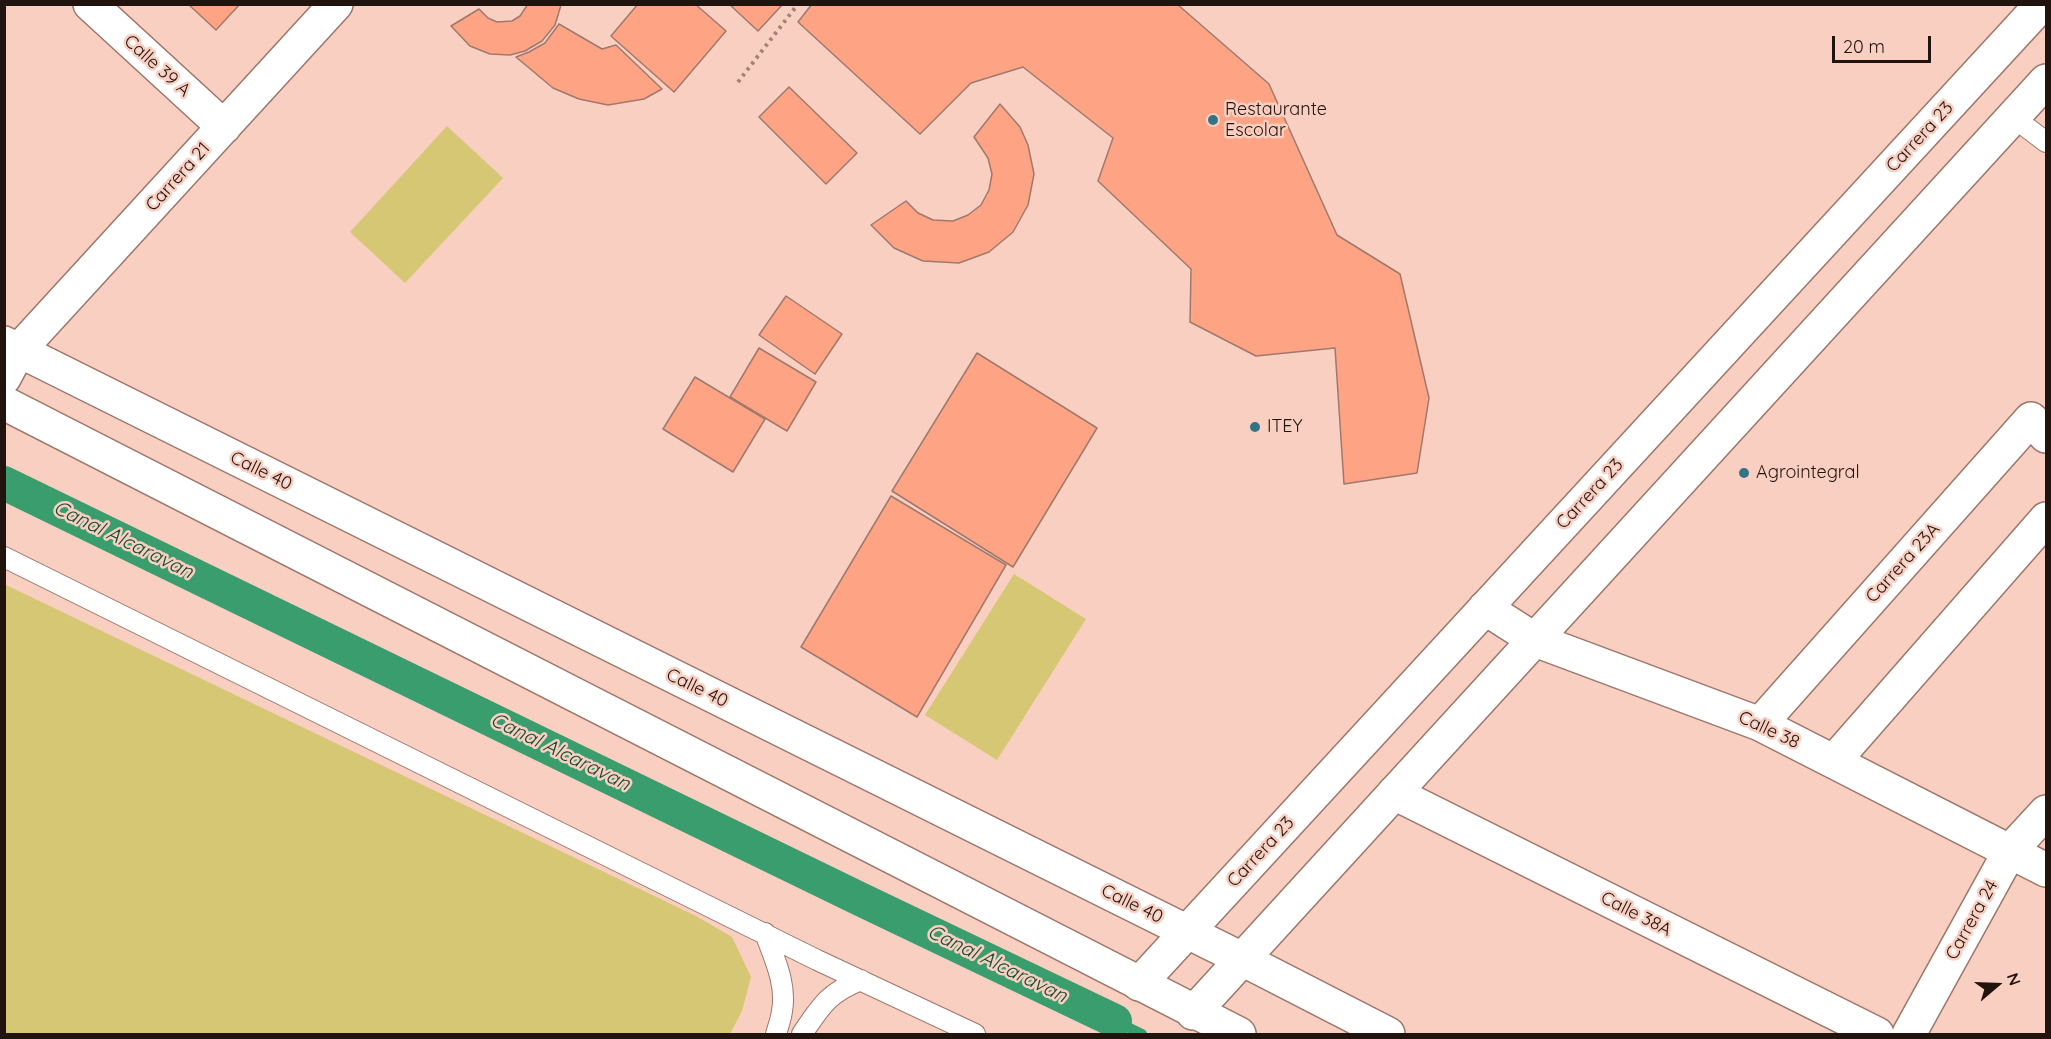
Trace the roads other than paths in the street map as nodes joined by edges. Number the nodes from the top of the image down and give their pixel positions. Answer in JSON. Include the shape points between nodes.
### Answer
{"nodes":[{"id":1,"x":90,"y":4,"type":"edge"},
{"id":2,"x":336,"y":4,"type":"edge"},
{"id":3,"x":2042,"y":4,"type":"edge"},
{"id":4,"x":2046,"y":81,"type":"edge"},
{"id":5,"x":2013,"y":117,"type":"junction"},
{"id":6,"x":224,"y":127,"type":"junction"},
{"id":7,"x":2046,"y":142,"type":"edge"},
{"id":8,"x":10,"y":357,"type":"edge"},
{"id":9,"x":4,"y":403,"type":"edge"},
{"id":10,"x":2046,"y":436,"type":"edge"},
{"id":11,"x":2046,"y":519,"type":"edge"},
{"id":12,"x":4,"y":557,"type":"edge"},
{"id":13,"x":1485,"y":608,"type":"junction"},
{"id":14,"x":1535,"y":640,"type":"junction"},
{"id":15,"x":1760,"y":724,"type":"junction"},
{"id":16,"x":1834,"y":761,"type":"junction"},
{"id":17,"x":1394,"y":793,"type":"junction"},
{"id":18,"x":2046,"y":812,"type":"edge"},
{"id":19,"x":2010,"y":851,"type":"junction"},
{"id":20,"x":2046,"y":870,"type":"edge"},
{"id":21,"x":1188,"y":932,"type":"junction"},
{"id":22,"x":765,"y":933,"type":"junction"},
{"id":23,"x":1242,"y":959,"type":"junction"},
{"id":24,"x":861,"y":980,"type":"junction"},
{"id":25,"x":1139,"y":984,"type":"junction"},
{"id":26,"x":1193,"y":1013,"type":"junction"},
{"id":27,"x":776,"y":1035,"type":"edge"},
{"id":28,"x":802,"y":1035,"type":"edge"},
{"id":29,"x":975,"y":1035,"type":"edge"},
{"id":30,"x":1239,"y":1035,"type":"edge"},
{"id":31,"x":1388,"y":1035,"type":"edge"},
{"id":32,"x":1877,"y":1035,"type":"edge"},
{"id":33,"x":1908,"y":1035,"type":"edge"}],
"edges":[{"from":1,"to":6,"type":"street","name":"Calle 39 A"},
{"from":2,"to":6,"type":"street","name":"Carrera 21"},
{"from":3,"to":13,"type":"street","name":"Carrera 23"},
{"from":4,"to":5,"type":"street"},
{"from":5,"to":7,"type":"lane"},
{"from":5,"to":14,"type":"street"},
{"from":6,"to":8,"type":"street","name":"Carrera 21"},
{"from":8,"to":21,"type":"street","name":"Calle 40"},
{"from":9,"to":25,"type":"street"},
{"from":10,"to":15,"type":"street","name":"Carrera 23A","via":[[2031,419]]},
{"from":11,"to":16,"type":"street"},
{"from":12,"to":22,"type":"lane"},
{"from":13,"to":14,"type":"street","name":"Calle 38"},
{"from":13,"to":21,"type":"street","name":"Carrera 23"},
{"from":14,"to":15,"type":"street","name":"Calle 38"},
{"from":14,"to":17,"type":"street"},
{"from":15,"to":16,"type":"street","name":"Calle 38"},
{"from":16,"to":19,"type":"street","name":"Calle 38"},
{"from":17,"to":23,"type":"street"},
{"from":17,"to":32,"type":"street","name":"Calle 38A"},
{"from":18,"to":19,"type":"street","name":"Carrera 24"},
{"from":19,"to":20,"type":"street","name":"Calle 38"},
{"from":19,"to":33,"type":"street","name":"Carrera 24"},
{"from":21,"to":23,"type":"street","name":"Calle 40"},
{"from":21,"to":25,"type":"street","name":"Carrera 23"},
{"from":22,"to":24,"type":"lane"},
{"from":22,"to":27,"type":"lane","via":[[783,994]]},
{"from":23,"to":26,"type":"street"},
{"from":23,"to":31,"type":"street","name":"Calle 40"},
{"from":24,"to":28,"type":"lane","via":[[830,996]]},
{"from":24,"to":29,"type":"lane"},
{"from":25,"to":26,"type":"street"},
{"from":26,"to":30,"type":"street"}]}
